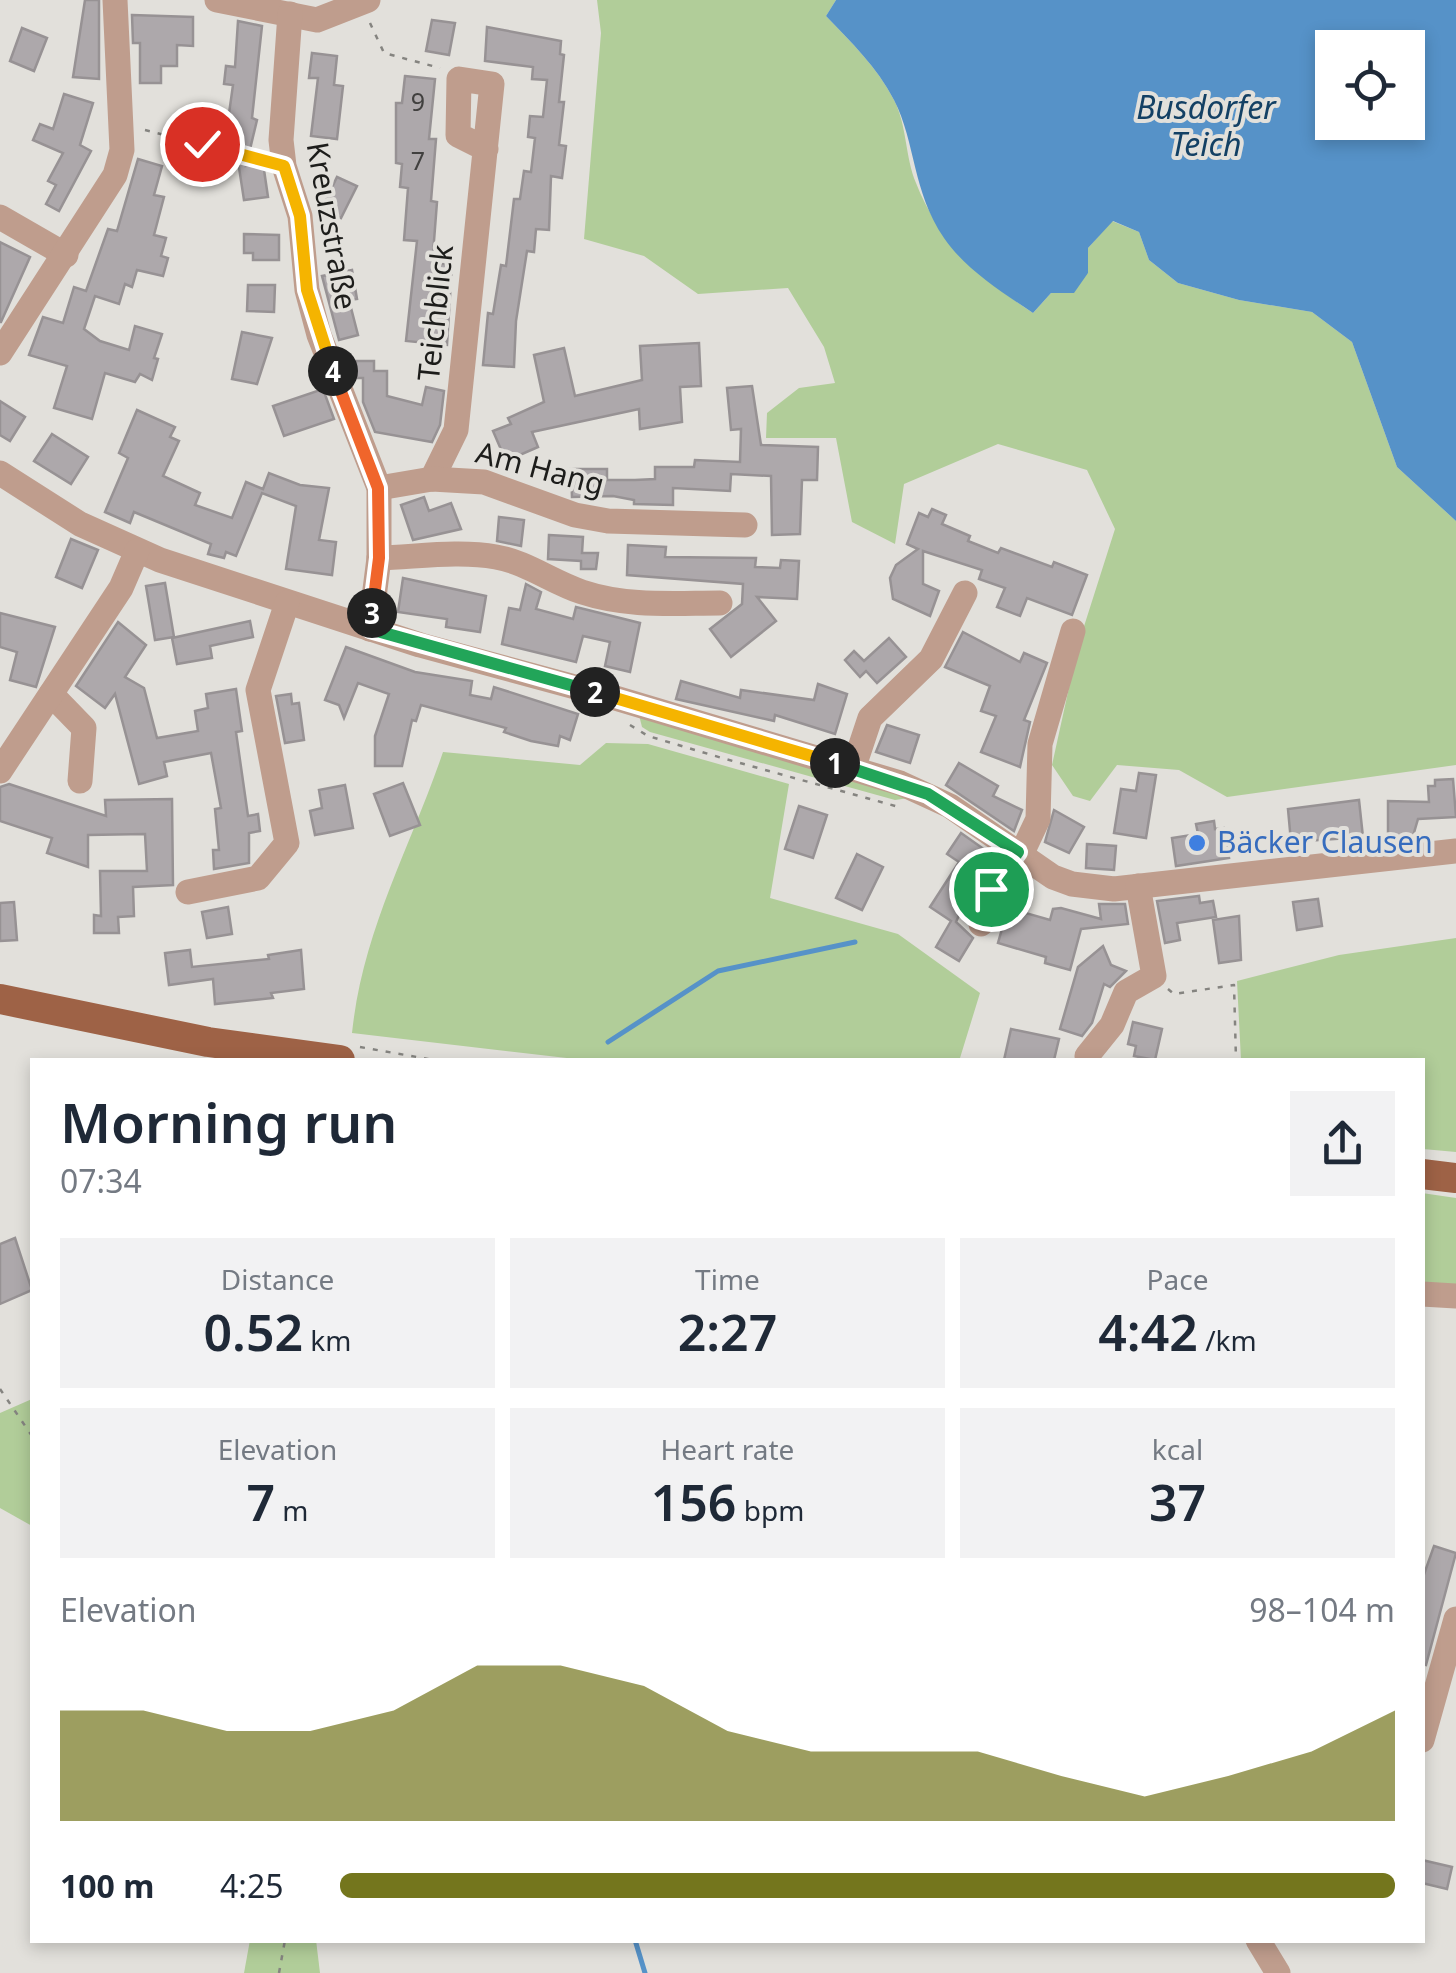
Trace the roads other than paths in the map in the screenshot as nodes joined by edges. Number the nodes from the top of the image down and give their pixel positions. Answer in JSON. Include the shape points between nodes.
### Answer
{"nodes":[{"id":1,"x":115,"y":0,"type":"edge"},
{"id":2,"x":217,"y":0,"type":"edge"},
{"id":3,"x":364,"y":1,"type":"edge"},
{"id":4,"x":315,"y":10,"type":"edge"},
{"id":5,"x":290,"y":14,"type":"junction"},
{"id":6,"x":458,"y":79,"type":"road end"},
{"id":7,"x":0,"y":218,"type":"edge"},
{"id":8,"x":66,"y":255,"type":"junction"},
{"id":9,"x":0,"y":353,"type":"edge"},
{"id":10,"x":0,"y":473,"type":"edge"},
{"id":11,"x":432,"y":479,"type":"junction"},
{"id":12,"x":378,"y":488,"type":"junction"},
{"id":13,"x":746,"y":525,"type":"dead end"},
{"id":14,"x":138,"y":552,"type":"junction"},
{"id":15,"x":379,"y":558,"type":"junction"},
{"id":16,"x":965,"y":593,"type":"dead end"},
{"id":17,"x":720,"y":602,"type":"dead end"},
{"id":18,"x":287,"y":603,"type":"junction"},
{"id":19,"x":370,"y":629,"type":"junction"},
{"id":20,"x":1073,"y":631,"type":"dead end"},
{"id":21,"x":51,"y":694,"type":"junction"},
{"id":22,"x":852,"y":768,"type":"junction"},
{"id":23,"x":0,"y":771,"type":"edge"},
{"id":24,"x":80,"y":781,"type":"dead end"},
{"id":25,"x":1456,"y":851,"type":"edge"},
{"id":26,"x":1020,"y":853,"type":"junction"},
{"id":27,"x":1148,"y":884,"type":"junction"},
{"id":28,"x":188,"y":892,"type":"dead end"},
{"id":29,"x":981,"y":924,"type":"dead end"},
{"id":30,"x":0,"y":998,"type":"edge"},
{"id":31,"x":1087,"y":1056,"type":"dead end"},
{"id":32,"x":325,"y":1058,"type":"edge"},
{"id":33,"x":1425,"y":1174,"type":"edge"},
{"id":34,"x":1456,"y":1178,"type":"edge"},
{"id":35,"x":1425,"y":1294,"type":"edge"},
{"id":36,"x":1456,"y":1296,"type":"edge"},
{"id":37,"x":1456,"y":1619,"type":"edge"},
{"id":38,"x":1425,"y":1729,"type":"edge"},
{"id":39,"x":1260,"y":1943,"type":"edge"},
{"id":40,"x":1278,"y":1973,"type":"edge"}],
"edges":[{"from":1,"to":8,"type":"street","via":[[122,150],[115,174]]},
{"from":2,"to":5,"type":"street"},
{"from":3,"to":4,"type":"street"},
{"from":4,"to":5,"type":"street"},
{"from":5,"to":12,"type":"street","name":"Kreuzstraße","via":[[281,140],[300,216],[307,290]]},
{"from":6,"to":11,"type":"street","name":"Teichblick","via":[[492,84],[456,430]]},
{"from":7,"to":8,"type":"street"},
{"from":8,"to":9,"type":"street"},
{"from":10,"to":14,"type":"street"},
{"from":11,"to":12,"type":"street","name":"Am Hang"},
{"from":11,"to":13,"type":"street","name":"Am Hang","via":[[484,482],[608,522]]},
{"from":12,"to":15,"type":"street","name":"Kreuzstraße"},
{"from":14,"to":18,"type":"street"},
{"from":14,"to":21,"type":"street"},
{"from":15,"to":17,"type":"street","via":[[490,555],[630,604]]},
{"from":15,"to":19,"type":"street","name":"Kreuzstraße"},
{"from":16,"to":22,"type":"street","via":[[931,659],[870,718]]},
{"from":18,"to":19,"type":"street"},
{"from":18,"to":28,"type":"street","via":[[258,690],[287,843],[258,878]]},
{"from":19,"to":22,"type":"street"},
{"from":20,"to":26,"type":"street","via":[[1040,744],[1038,820]]},
{"from":21,"to":23,"type":"street"},
{"from":21,"to":24,"type":"street","via":[[84,728]]},
{"from":22,"to":26,"type":"street","via":[[928,794]]},
{"from":25,"to":27,"type":"street"},
{"from":26,"to":27,"type":"street","via":[[1072,884]]},
{"from":26,"to":29,"type":"street","via":[[981,904]]},
{"from":27,"to":31,"type":"street","via":[[1154,976],[1126,992],[1112,1025]]},
{"from":30,"to":32,"type":"main road","via":[[208,1042]]},
{"from":33,"to":34,"type":"main road"},
{"from":35,"to":36,"type":"street"},
{"from":37,"to":38,"type":"street"},
{"from":39,"to":40,"type":"street"}]}
